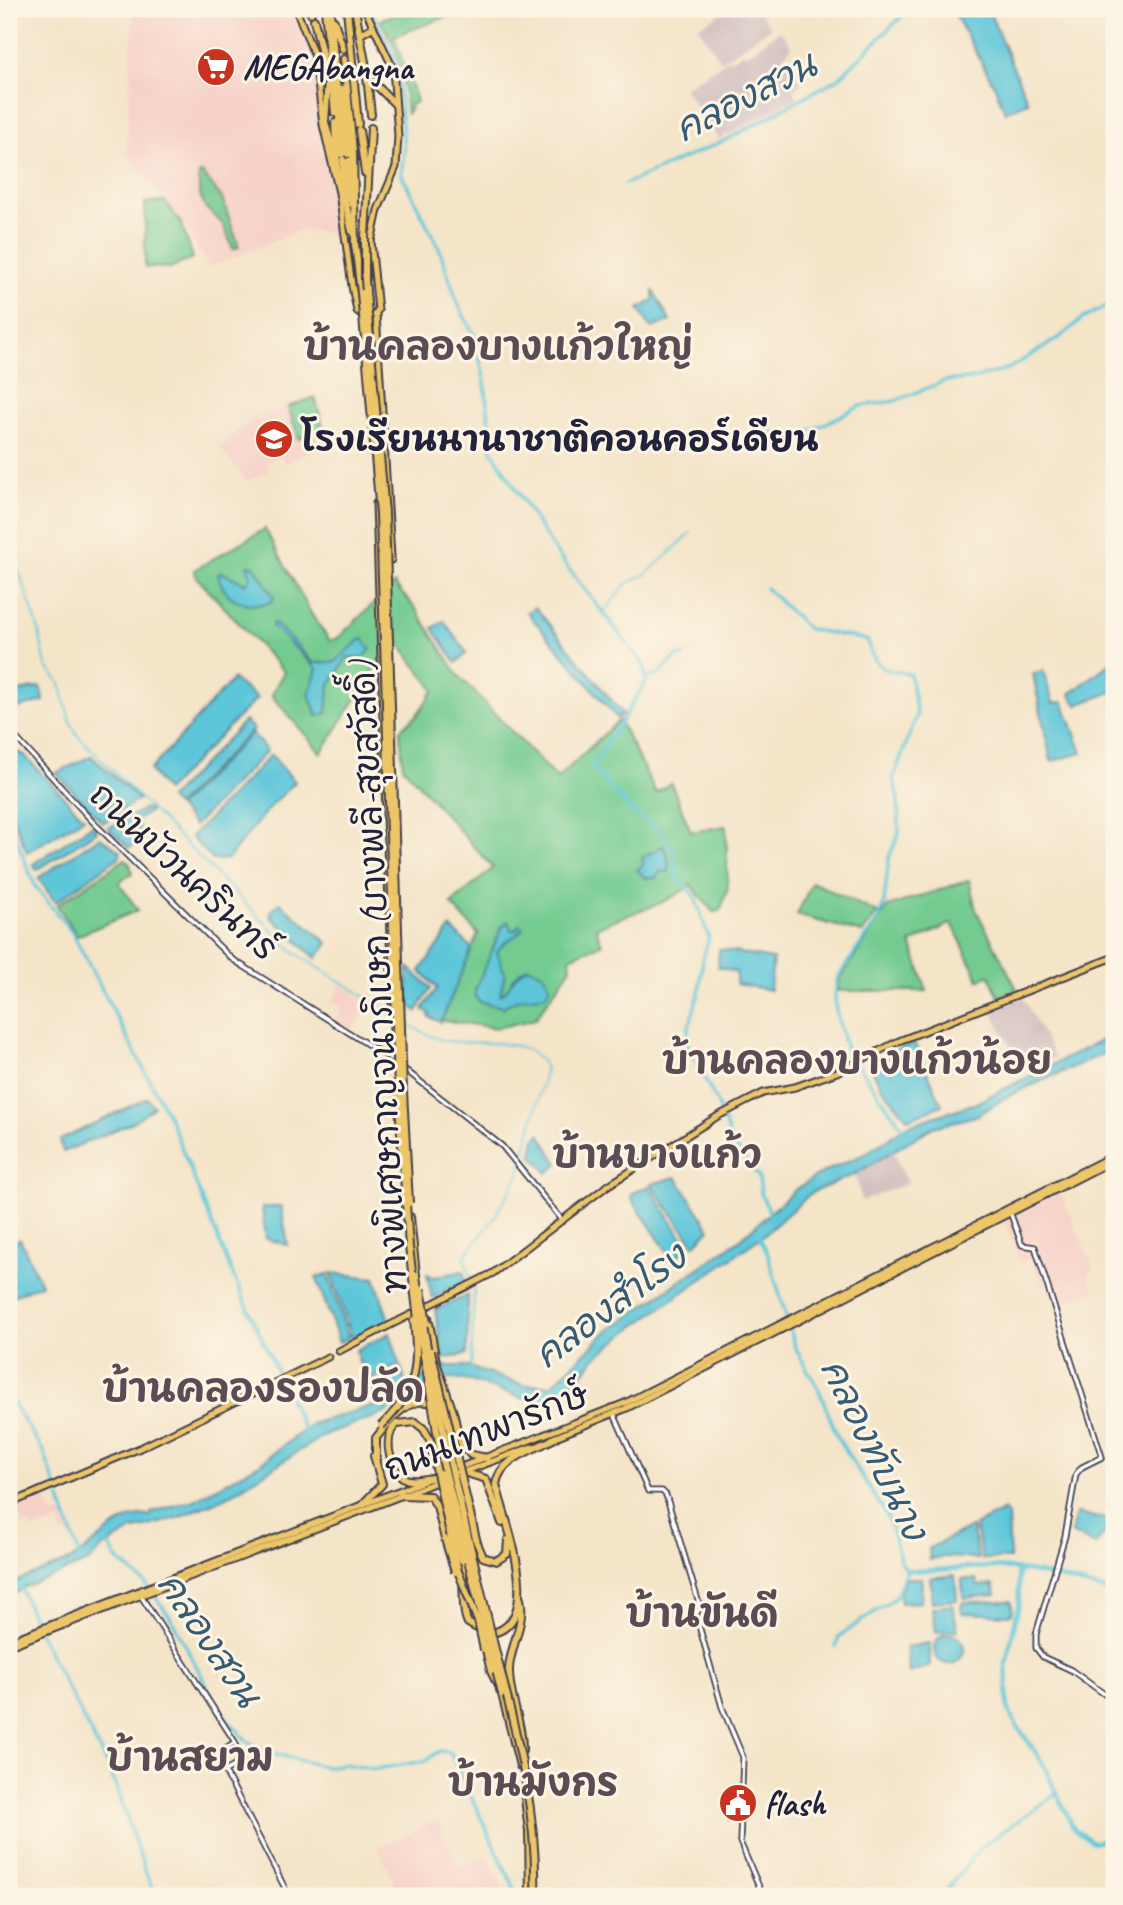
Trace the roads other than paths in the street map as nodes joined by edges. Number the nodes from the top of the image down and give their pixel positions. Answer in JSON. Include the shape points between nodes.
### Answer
{"nodes":[{"id":1,"x":296,"y":9,"type":"edge"},
{"id":2,"x":347,"y":9,"type":"edge"},
{"id":3,"x":355,"y":9,"type":"edge"},
{"id":4,"x":365,"y":9,"type":"edge"},
{"id":5,"x":329,"y":11,"type":"edge"},
{"id":6,"x":314,"y":20,"type":"dead end"},
{"id":7,"x":335,"y":27,"type":"junction"},
{"id":8,"x":373,"y":27,"type":"junction"},
{"id":9,"x":361,"y":34,"type":"junction"},
{"id":10,"x":342,"y":49,"type":"dead end"},
{"id":11,"x":344,"y":59,"type":"dead end"},
{"id":12,"x":368,"y":76,"type":"junction"},
{"id":13,"x":395,"y":104,"type":"junction"},
{"id":14,"x":335,"y":113,"type":"dead end"},
{"id":15,"x":371,"y":115,"type":"dead end"},
{"id":16,"x":335,"y":123,"type":"dead end"},
{"id":17,"x":371,"y":128,"type":"dead end"},
{"id":18,"x":345,"y":157,"type":"junction"},
{"id":19,"x":337,"y":166,"type":"junction"},
{"id":20,"x":366,"y":179,"type":"junction"},
{"id":21,"x":346,"y":206,"type":"junction"},
{"id":22,"x":354,"y":217,"type":"junction"},
{"id":23,"x":355,"y":246,"type":"junction"},
{"id":24,"x":376,"y":314,"type":"junction"},
{"id":25,"x":363,"y":317,"type":"junction"},
{"id":26,"x":378,"y":561,"type":"junction"},
{"id":27,"x":9,"y":730,"type":"edge"},
{"id":28,"x":1114,"y":957,"type":"edge"},
{"id":29,"x":394,"y":1061,"type":"junction"},
{"id":30,"x":1114,"y":1155,"type":"edge"},
{"id":31,"x":1114,"y":1160,"type":"edge"},
{"id":32,"x":1069,"y":1180,"type":"junction"},
{"id":33,"x":1010,"y":1212,"type":"junction"},
{"id":34,"x":563,"y":1220,"type":"junction"},
{"id":35,"x":409,"y":1247,"type":"junction"},
{"id":36,"x":416,"y":1275,"type":"junction"},
{"id":37,"x":426,"y":1308,"type":"junction"},
{"id":38,"x":791,"y":1322,"type":"junction"},
{"id":39,"x":339,"y":1351,"type":"joint"},
{"id":40,"x":328,"y":1357,"type":"joint"},
{"id":41,"x":674,"y":1382,"type":"junction"},
{"id":42,"x":614,"y":1414,"type":"junction"},
{"id":43,"x":555,"y":1437,"type":"junction"},
{"id":44,"x":441,"y":1454,"type":"junction"},
{"id":45,"x":487,"y":1458,"type":"junction"},
{"id":46,"x":376,"y":1459,"type":"junction"},
{"id":47,"x":463,"y":1472,"type":"junction"},
{"id":48,"x":432,"y":1478,"type":"junction"},
{"id":49,"x":401,"y":1495,"type":"junction"},
{"id":50,"x":9,"y":1504,"type":"edge"},
{"id":51,"x":363,"y":1504,"type":"junction"},
{"id":52,"x":328,"y":1520,"type":"junction"},
{"id":53,"x":474,"y":1545,"type":"junction"},
{"id":54,"x":149,"y":1589,"type":"junction"},
{"id":55,"x":140,"y":1595,"type":"junction"},
{"id":56,"x":519,"y":1596,"type":"junction"},
{"id":57,"x":39,"y":1632,"type":"junction"},
{"id":58,"x":9,"y":1644,"type":"edge"},
{"id":59,"x":491,"y":1671,"type":"junction"},
{"id":60,"x":502,"y":1694,"type":"junction"},
{"id":61,"x":1114,"y":1701,"type":"edge"},
{"id":62,"x":235,"y":1742,"type":"junction"},
{"id":63,"x":522,"y":1751,"type":"junction"},
{"id":64,"x":225,"y":1771,"type":"junction"},
{"id":65,"x":289,"y":1896,"type":"edge"},
{"id":66,"x":532,"y":1896,"type":"edge"},
{"id":67,"x":763,"y":1896,"type":"edge"}],
"edges":[{"from":1,"to":25,"type":"main road","via":[[315,57],[352,286]]},
{"from":2,"to":20,"type":"highway"},
{"from":3,"to":9,"type":"highway"},
{"from":4,"to":8,"type":"main road"},
{"from":5,"to":7,"type":"highway"},
{"from":5,"to":14,"type":"highway"},
{"from":5,"to":18,"type":"highway","name":"ทางพิเศษกาญจนาภิเษก (บางพลี-สุขสวัสดิ์)"},
{"from":6,"to":19,"type":"highway","via":[[328,80],[325,122]]},
{"from":7,"to":10,"type":"highway"},
{"from":7,"to":18,"type":"highway"},
{"from":8,"to":9,"type":"highway"},
{"from":8,"to":13,"type":"main road","via":[[390,58]]},
{"from":9,"to":12,"type":"highway"},
{"from":11,"to":22,"type":"highway","name":"ทางพิเศษกาญจนาภิเษก (บางพลี-สุขสวัสดิ์)","via":[[355,174]]},
{"from":12,"to":13,"type":"highway"},
{"from":12,"to":15,"type":"highway"},
{"from":13,"to":24,"type":"main road","via":[[398,155],[376,214],[371,242],[378,292]]},
{"from":16,"to":19,"type":"highway","name":"ทางพิเศษกาญจนาภิเษก (บางพลี-สุขสวัสดิ์)"},
{"from":17,"to":20,"type":"highway","name":"ทางพิเศษกาญจนาภิเษก (บางพลี-สุขสวัสดิ์)"},
{"from":18,"to":21,"type":"highway","name":"ทางพิเศษกาญจนาภิเษก (บางพลี-สุขสวัสดิ์)"},
{"from":18,"to":22,"type":"highway"},
{"from":19,"to":21,"type":"highway","name":"ทางพิเศษกาญจนาภิเษก (บางพลี-สุขสวัสดิ์)"},
{"from":20,"to":36,"type":"highway","name":"ทางพิเศษกาญจนาภิเษก (บางพลี-สุขสวัสดิ์)","bridge":true,"via":[[365,280],[386,514],[403,1091]]},
{"from":21,"to":23,"type":"highway","name":"ทางพิเศษกาญจนาภิเษก (บางพลี-สุขสวัสดิ์)"},
{"from":22,"to":23,"type":"highway","name":"ทางพิเศษกาญจนาภิเษก (บางพลี-สุขสวัสดิ์)"},
{"from":23,"to":35,"type":"highway","name":"ทางพิเศษกาญจนาภิเษก (บางพลี-สุขสวัสดิ์)","bridge":true,"via":[[379,491],[398,1089]]},
{"from":24,"to":25,"type":"main road"},
{"from":24,"to":26,"type":"main road","via":[[391,556],[391,560]]},
{"from":25,"to":26,"type":"main road"},
{"from":26,"to":29,"type":"main road","bridge":true},
{"from":27,"to":29,"type":"street","name":"ถนนบัวนครินทร์","via":[[92,821],[232,959]]},
{"from":28,"to":34,"type":"main road","via":[[795,1087],[763,1093],[718,1115]]},
{"from":29,"to":34,"type":"street","name":"ถนนบัวนครินทร์","via":[[482,1128],[522,1168]]},
{"from":30,"to":32,"type":"main road","name":"ถนนเทพารักษ์"},
{"from":31,"to":32,"type":"main road","name":"ถนนเทพารักษ์"},
{"from":32,"to":33,"type":"main road","name":"ถนนเทพารักษ์"},
{"from":32,"to":38,"type":"main road","name":"ถนนเทพารักษ์"},
{"from":33,"to":38,"type":"main road","name":"ถนนเทพารักษ์"},
{"from":33,"to":61,"type":"street","via":[[1021,1245],[1035,1247],[1102,1457],[1076,1474],[1065,1536],[1036,1636],[1037,1651]]},
{"from":34,"to":39,"type":"main road","via":[[474,1284]]},
{"from":35,"to":44,"type":"highway","name":"ทางพิเศษกาญจนาภิเษก (บางพลี-สุขสวัสดิ์)","bridge":true},
{"from":35,"to":46,"type":"highway","bridge":true,"via":[[416,1342],[412,1384],[405,1401],[372,1439]]},
{"from":36,"to":37,"type":"highway","bridge":true},
{"from":36,"to":53,"type":"highway","name":"ทางพิเศษกาญจนาภิเษก (บางพลี-สุขสวัสดิ์)","bridge":true,"via":[[433,1387]]},
{"from":37,"to":45,"type":"highway","bridge":true,"via":[[459,1442],[466,1453]]},
{"from":37,"to":53,"type":"highway","bridge":true,"via":[[430,1346]]},
{"from":38,"to":41,"type":"main road","name":"ถนนเทพารักษ์"},
{"from":39,"to":40,"type":"street"},
{"from":40,"to":50,"type":"main road"},
{"from":41,"to":42,"type":"main road","name":"ถนนเทพารักษ์"},
{"from":41,"to":45,"type":"main road","name":"ถนนเทพารักษ์"},
{"from":42,"to":43,"type":"main road","name":"ถนนเทพารักษ์"},
{"from":42,"to":67,"type":"street","via":[[648,1491],[666,1495],[718,1696],[744,1763],[740,1842]]},
{"from":43,"to":47,"type":"main road","name":"ถนนเทพารักษ์"},
{"from":43,"to":56,"type":"highway","via":[[509,1462],[497,1475]]},
{"from":44,"to":56,"type":"highway","bridge":true,"via":[[466,1583],[465,1618],[475,1630],[497,1633],[509,1627]]},
{"from":44,"to":60,"type":"highway","name":"ทางพิเศษกาญจนาภิเษก (บางพลี-สุขสวัสดิ์)","bridge":true},
{"from":45,"to":48,"type":"main road","name":"ถนนเทพารักษ์"},
{"from":46,"to":51,"type":"highway","via":[[383,1484]]},
{"from":46,"to":53,"type":"highway","bridge":true,"via":[[376,1438],[412,1403],[430,1402],[443,1416]]},
{"from":47,"to":49,"type":"main road","name":"ถนนเทพารักษ์"},
{"from":47,"to":53,"type":"highway","via":[[481,1475],[489,1483],[510,1544],[508,1554],[496,1562]]},
{"from":48,"to":51,"type":"main road","name":"ถนนเทพารักษ์"},
{"from":48,"to":59,"type":"highway","bridge":true,"via":[[411,1480],[400,1474],[387,1441],[388,1432],[397,1424],[415,1422],[430,1440],[458,1571],[477,1614]]},
{"from":49,"to":52,"type":"main road","name":"ถนนเทพารักษ์"},
{"from":49,"to":59,"type":"highway","bridge":true,"via":[[430,1496],[437,1506],[451,1563],[475,1615]]},
{"from":51,"to":52,"type":"main road","name":"ถนนเทพารักษ์"},
{"from":52,"to":54,"type":"main road","name":"ถนนเทพารักษ์"},
{"from":53,"to":63,"type":"highway","name":"ทางพิเศษกาญจนาภิเษก (บางพลี-สุขสวัสดิ์)","bridge":true},
{"from":54,"to":55,"type":"main road","name":"ถนนเทพารักษ์"},
{"from":54,"to":57,"type":"main road","name":"ถนนเทพารักษ์"},
{"from":55,"to":57,"type":"main road","name":"ถนนเทพารักษ์"},
{"from":55,"to":62,"type":"street"},
{"from":56,"to":63,"type":"highway","bridge":true,"via":[[521,1613],[509,1674]]},
{"from":57,"to":58,"type":"main road","name":"ถนนเทพารักษ์"},
{"from":59,"to":60,"type":"highway","bridge":true},
{"from":60,"to":66,"type":"highway","name":"ทางพิเศษกาญจนาภิเษก (บางพลี-สุขสวัสดิ์)","bridge":true,"via":[[524,1792]]},
{"from":62,"to":64,"type":"street","via":[[242,1762]]},
{"from":62,"to":64,"type":"street","via":[[216,1752]]},
{"from":63,"to":66,"type":"highway","name":"ทางพิเศษกาญจนาภิเษก (บางพลี-สุขสวัสดิ์)","bridge":true,"via":[[533,1824]]},
{"from":64,"to":65,"type":"street"}]}
